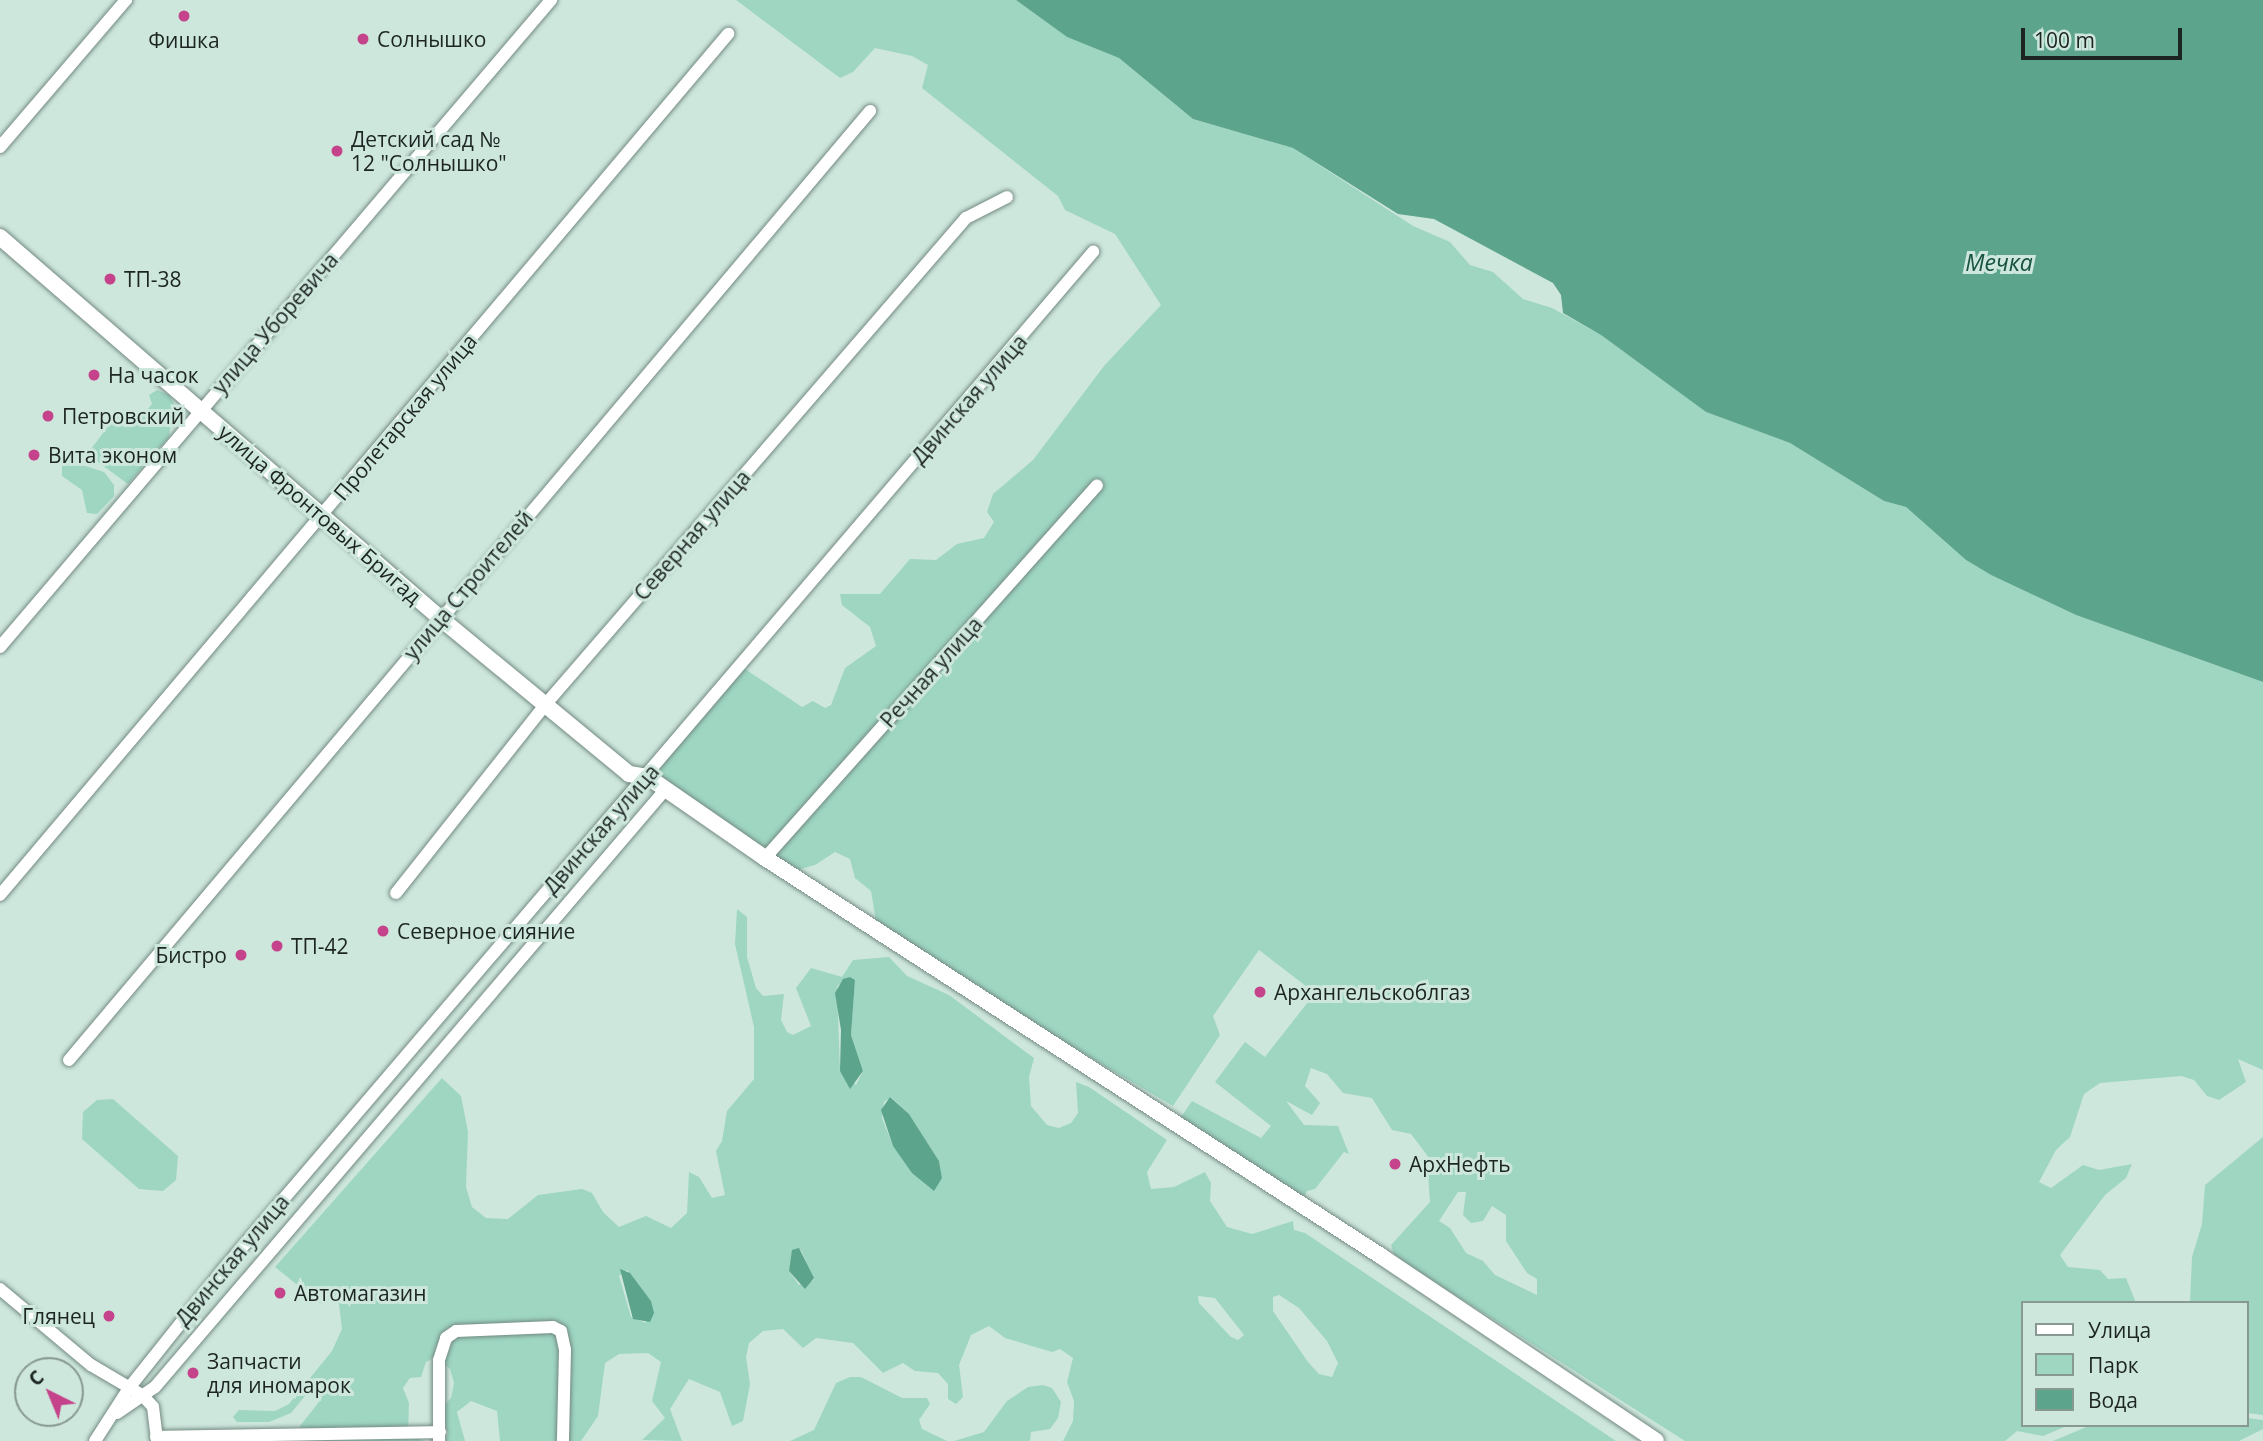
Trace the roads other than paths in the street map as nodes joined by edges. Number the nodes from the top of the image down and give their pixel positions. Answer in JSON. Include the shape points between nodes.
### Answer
{"nodes":[{"id":1,"x":126,"y":0,"type":"edge"},
{"id":2,"x":551,"y":0,"type":"edge"},
{"id":3,"x":728,"y":34,"type":"dead end"},
{"id":4,"x":870,"y":111,"type":"dead end"},
{"id":5,"x":0,"y":147,"type":"edge"},
{"id":6,"x":1007,"y":197,"type":"dead end"},
{"id":7,"x":0,"y":237,"type":"edge"},
{"id":8,"x":1093,"y":252,"type":"dead end"},
{"id":9,"x":200,"y":411,"type":"junction"},
{"id":10,"x":1097,"y":486,"type":"dead end"},
{"id":11,"x":322,"y":515,"type":"junction"},
{"id":12,"x":440,"y":618,"type":"junction"},
{"id":13,"x":0,"y":647,"type":"edge"},
{"id":14,"x":545,"y":705,"type":"junction"},
{"id":15,"x":648,"y":777,"type":"junction"},
{"id":16,"x":664,"y":790,"type":"junction"},
{"id":17,"x":765,"y":858,"type":"junction"},
{"id":18,"x":396,"y":893,"type":"dead end"},
{"id":19,"x":0,"y":895,"type":"edge"},
{"id":20,"x":69,"y":1060,"type":"dead end"},
{"id":21,"x":0,"y":1289,"type":"edge"},
{"id":22,"x":129,"y":1388,"type":"junction"},
{"id":23,"x":142,"y":1395,"type":"junction"},
{"id":24,"x":117,"y":1413,"type":"junction"},
{"id":25,"x":322,"y":1437,"type":"edge"},
{"id":26,"x":440,"y":1437,"type":"edge"},
{"id":27,"x":157,"y":1439,"type":"edge"},
{"id":28,"x":95,"y":1441,"type":"edge"},
{"id":29,"x":563,"y":1441,"type":"edge"},
{"id":30,"x":1656,"y":1441,"type":"edge"}],
"edges":[{"from":1,"to":5,"type":"street"},
{"from":2,"to":9,"type":"street","name":"улица Уборевича"},
{"from":3,"to":11,"type":"street","name":"Пролетарская улица"},
{"from":4,"to":12,"type":"street","name":"улица Строителей"},
{"from":6,"to":14,"type":"street","name":"Северная улица","via":[[966,218]]},
{"from":7,"to":9,"type":"main road","name":"улица Фронтовых Бригад"},
{"from":8,"to":15,"type":"street","name":"Двинская улица"},
{"from":9,"to":11,"type":"main road","name":"улица Фронтовых Бригад"},
{"from":9,"to":13,"type":"street","name":"улица Уборевича"},
{"from":10,"to":17,"type":"street","name":"Речная улица"},
{"from":11,"to":12,"type":"main road","name":"улица Фронтовых Бригад"},
{"from":11,"to":19,"type":"street","name":"Пролетарская улица"},
{"from":12,"to":14,"type":"main road","name":"улица Фронтовых Бригад"},
{"from":12,"to":20,"type":"street","name":"улица Строителей"},
{"from":14,"to":15,"type":"main road","name":"улица Фронтовых Бригад","via":[[629,774]]},
{"from":14,"to":18,"type":"street","name":"Северная улица"},
{"from":15,"to":16,"type":"main road","name":"улица Фронтовых Бригад"},
{"from":15,"to":22,"type":"street","name":"Двинская улица","via":[[230,1260]]},
{"from":16,"to":17,"type":"main road","name":"улица Фронтовых Бригад"},
{"from":16,"to":23,"type":"street","name":"Двинская улица","via":[[155,1387]]},
{"from":17,"to":30,"type":"main road","name":"улица Фронтовых Бригад","via":[[1381,1256]]},
{"from":21,"to":22,"type":"street","via":[[91,1365]]},
{"from":22,"to":23,"type":"street"},
{"from":22,"to":24,"type":"street","name":"Двинская улица"},
{"from":23,"to":24,"type":"street","name":"Двинская улица"},
{"from":23,"to":27,"type":"street","via":[[153,1407]]},
{"from":24,"to":28,"type":"street","name":"Двинская улица"},
{"from":25,"to":26,"type":"street"},
{"from":25,"to":27,"type":"street"},
{"from":26,"to":29,"type":"street","via":[[439,1360],[446,1338],[456,1331],[553,1328],[561,1332],[565,1350]]}]}
